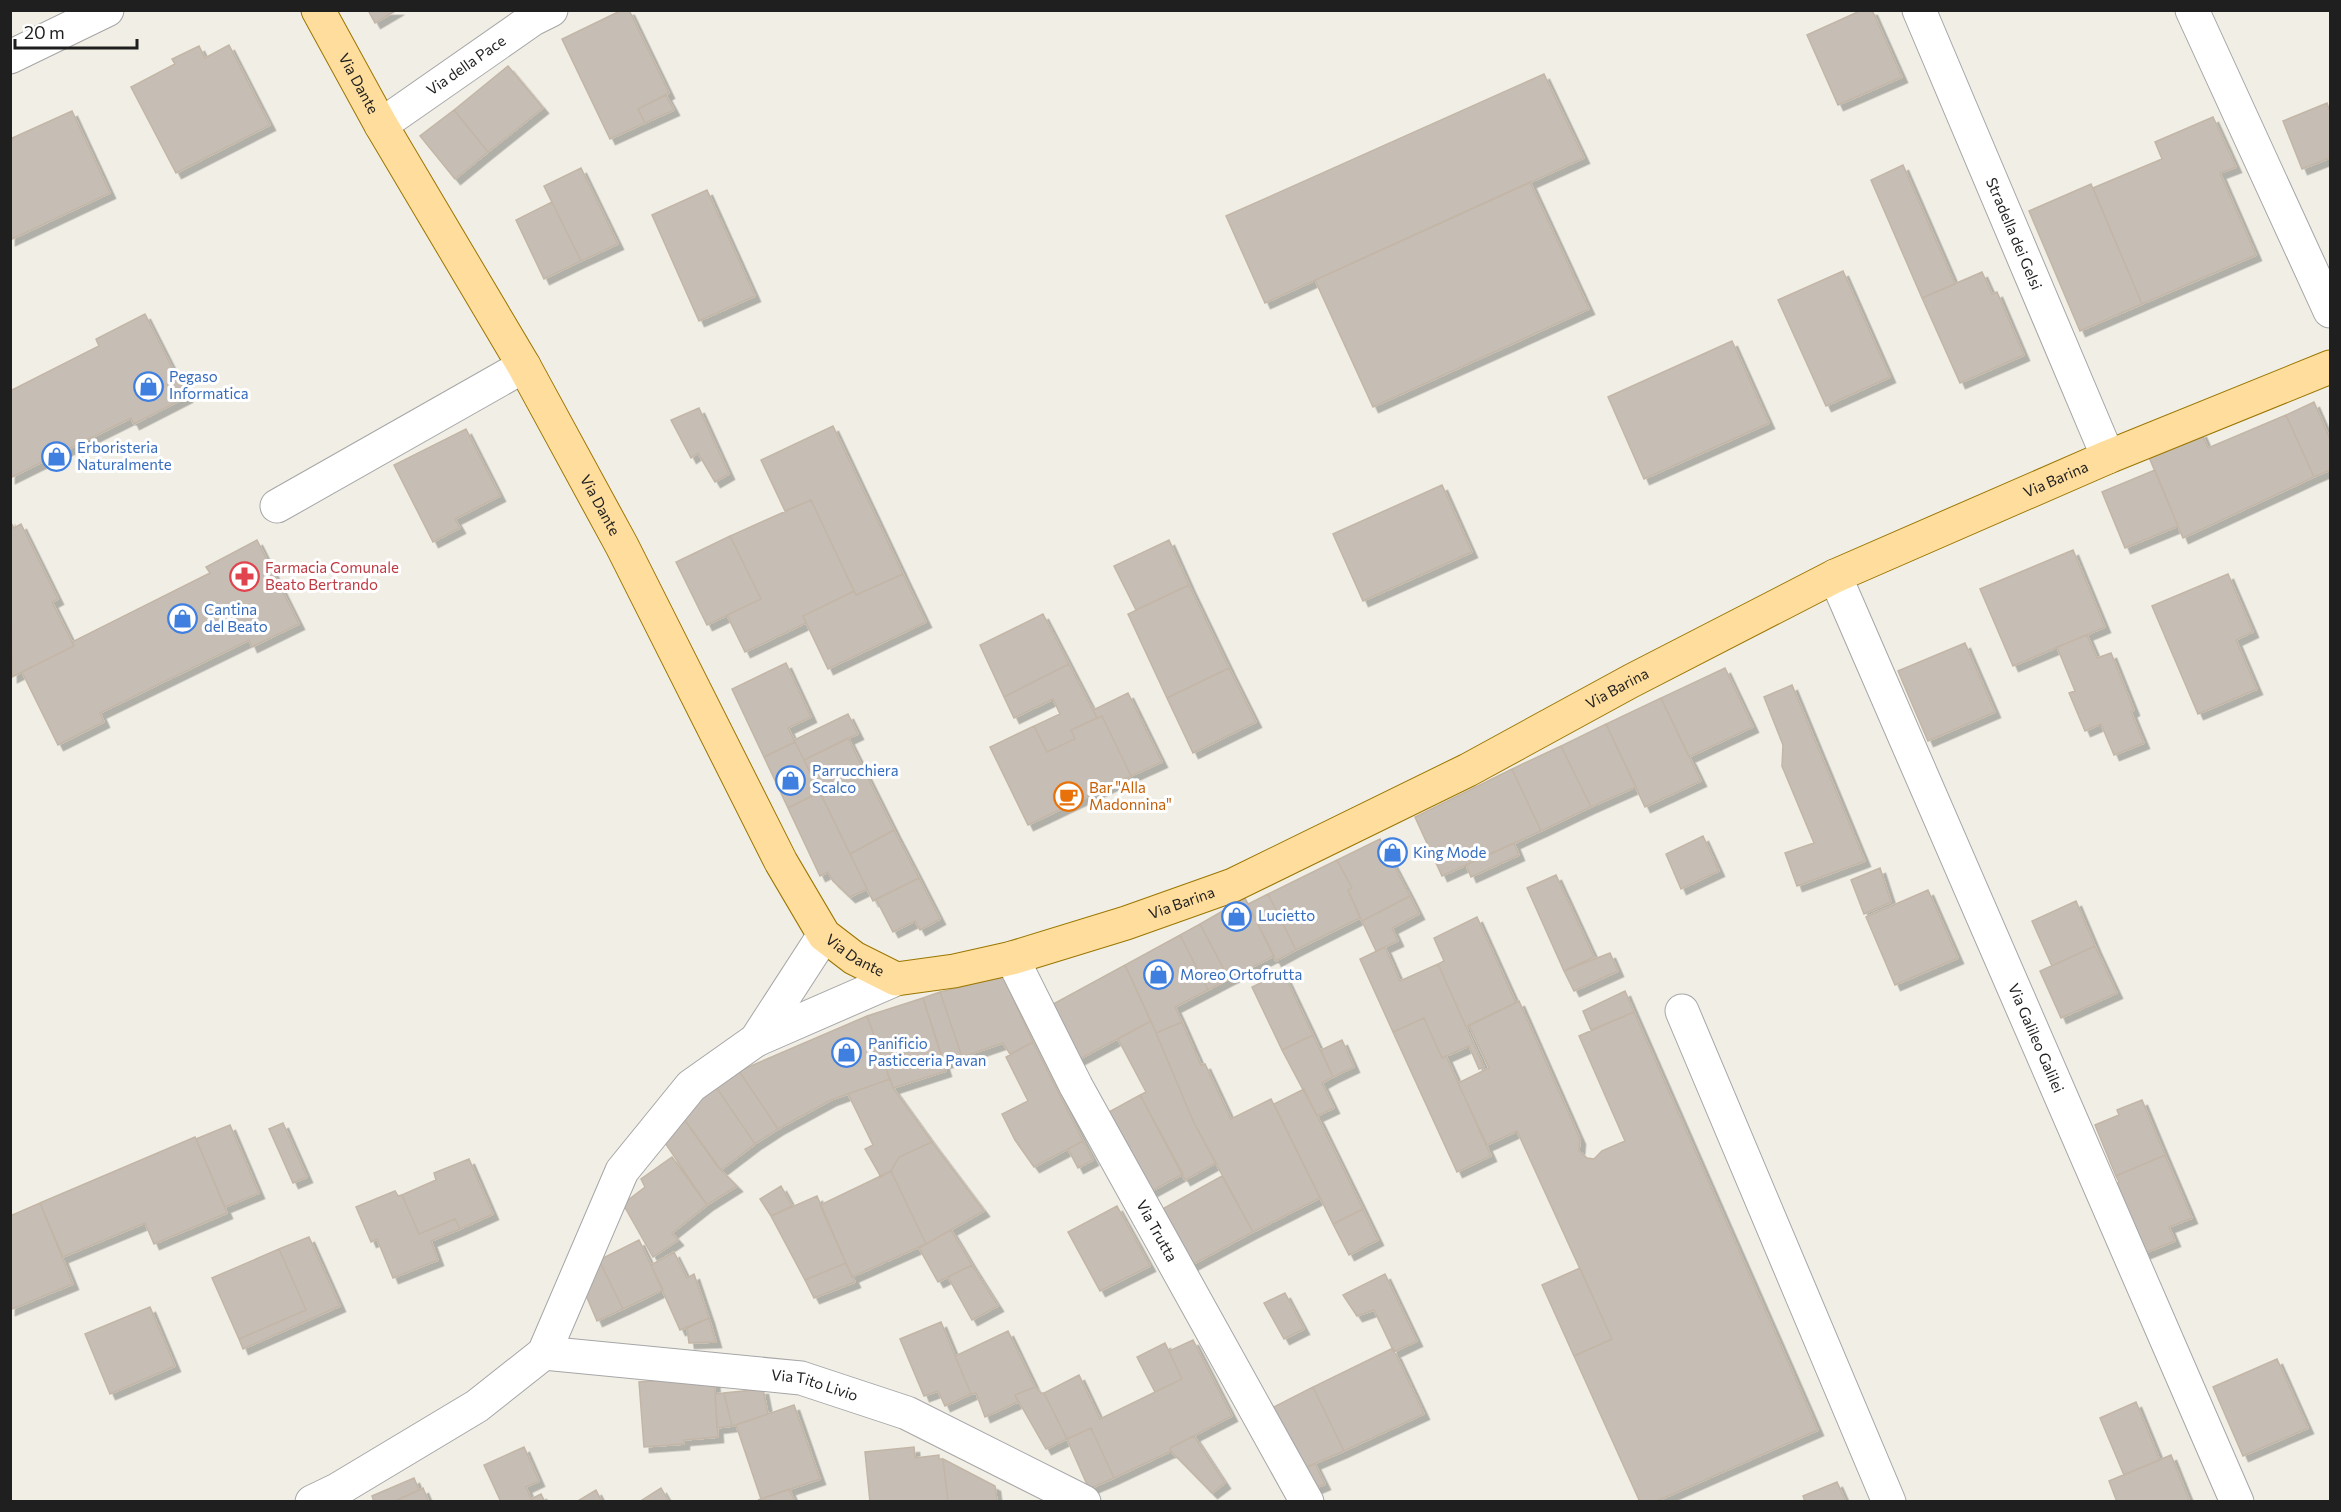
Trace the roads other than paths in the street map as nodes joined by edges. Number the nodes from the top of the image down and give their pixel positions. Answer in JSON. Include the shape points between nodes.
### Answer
{"nodes":[{"id":1,"x":107,"y":10,"type":"edge"},
{"id":2,"x":318,"y":10,"type":"edge"},
{"id":3,"x":551,"y":10,"type":"edge"},
{"id":4,"x":1919,"y":10,"type":"edge"},
{"id":5,"x":2192,"y":10,"type":"edge"},
{"id":6,"x":10,"y":57,"type":"edge"},
{"id":7,"x":381,"y":125,"type":"junction"},
{"id":8,"x":2331,"y":311,"type":"edge"},
{"id":9,"x":524,"y":366,"type":"junction"},
{"id":10,"x":2331,"y":367,"type":"edge"},
{"id":11,"x":2108,"y":458,"type":"junction"},
{"id":12,"x":277,"y":506,"type":"dead end"},
{"id":13,"x":1835,"y":576,"type":"junction"},
{"id":14,"x":824,"y":934,"type":"junction"},
{"id":15,"x":1012,"y":957,"type":"junction"},
{"id":16,"x":896,"y":979,"type":"junction"},
{"id":17,"x":1682,"y":1011,"type":"dead end"},
{"id":18,"x":756,"y":1040,"type":"junction"},
{"id":19,"x":544,"y":1353,"type":"junction"},
{"id":20,"x":1072,"y":1498,"type":"edge"},
{"id":21,"x":312,"y":1502,"type":"edge"},
{"id":22,"x":1307,"y":1502,"type":"edge"},
{"id":23,"x":1889,"y":1502,"type":"edge"},
{"id":24,"x":2237,"y":1502,"type":"edge"}],
"edges":[{"from":1,"to":6,"type":"street"},
{"from":2,"to":7,"type":"main road","name":"Via Dante"},
{"from":3,"to":7,"type":"street","name":"Via della Pace"},
{"from":4,"to":11,"type":"street","name":"Stradella dei Gelsi"},
{"from":5,"to":8,"type":"street"},
{"from":7,"to":9,"type":"main road","name":"Via Dante"},
{"from":9,"to":12,"type":"street"},
{"from":9,"to":14,"type":"main road","name":"Via Dante","via":[[622,546],[781,862]]},
{"from":10,"to":11,"type":"main road","name":"Via Barina"},
{"from":11,"to":13,"type":"main road","name":"Via Barina"},
{"from":13,"to":15,"type":"main road","name":"Via Barina","via":[[1457,775],[1233,885]]},
{"from":13,"to":24,"type":"street","name":"Via Galileo Galilei"},
{"from":14,"to":16,"type":"main road","name":"Via Dante","via":[[854,958]]},
{"from":14,"to":18,"type":"street"},
{"from":15,"to":16,"type":"main road","name":"Via Barina"},
{"from":15,"to":22,"type":"street","name":"Via Trutta","via":[[1076,1086]]},
{"from":16,"to":18,"type":"street"},
{"from":17,"to":23,"type":"street"},
{"from":18,"to":19,"type":"street","via":[[691,1086],[622,1171]]},
{"from":19,"to":20,"type":"street","name":"Via Tito Livio","via":[[801,1378],[907,1413]]},
{"from":19,"to":21,"type":"street","via":[[477,1406]]}]}
